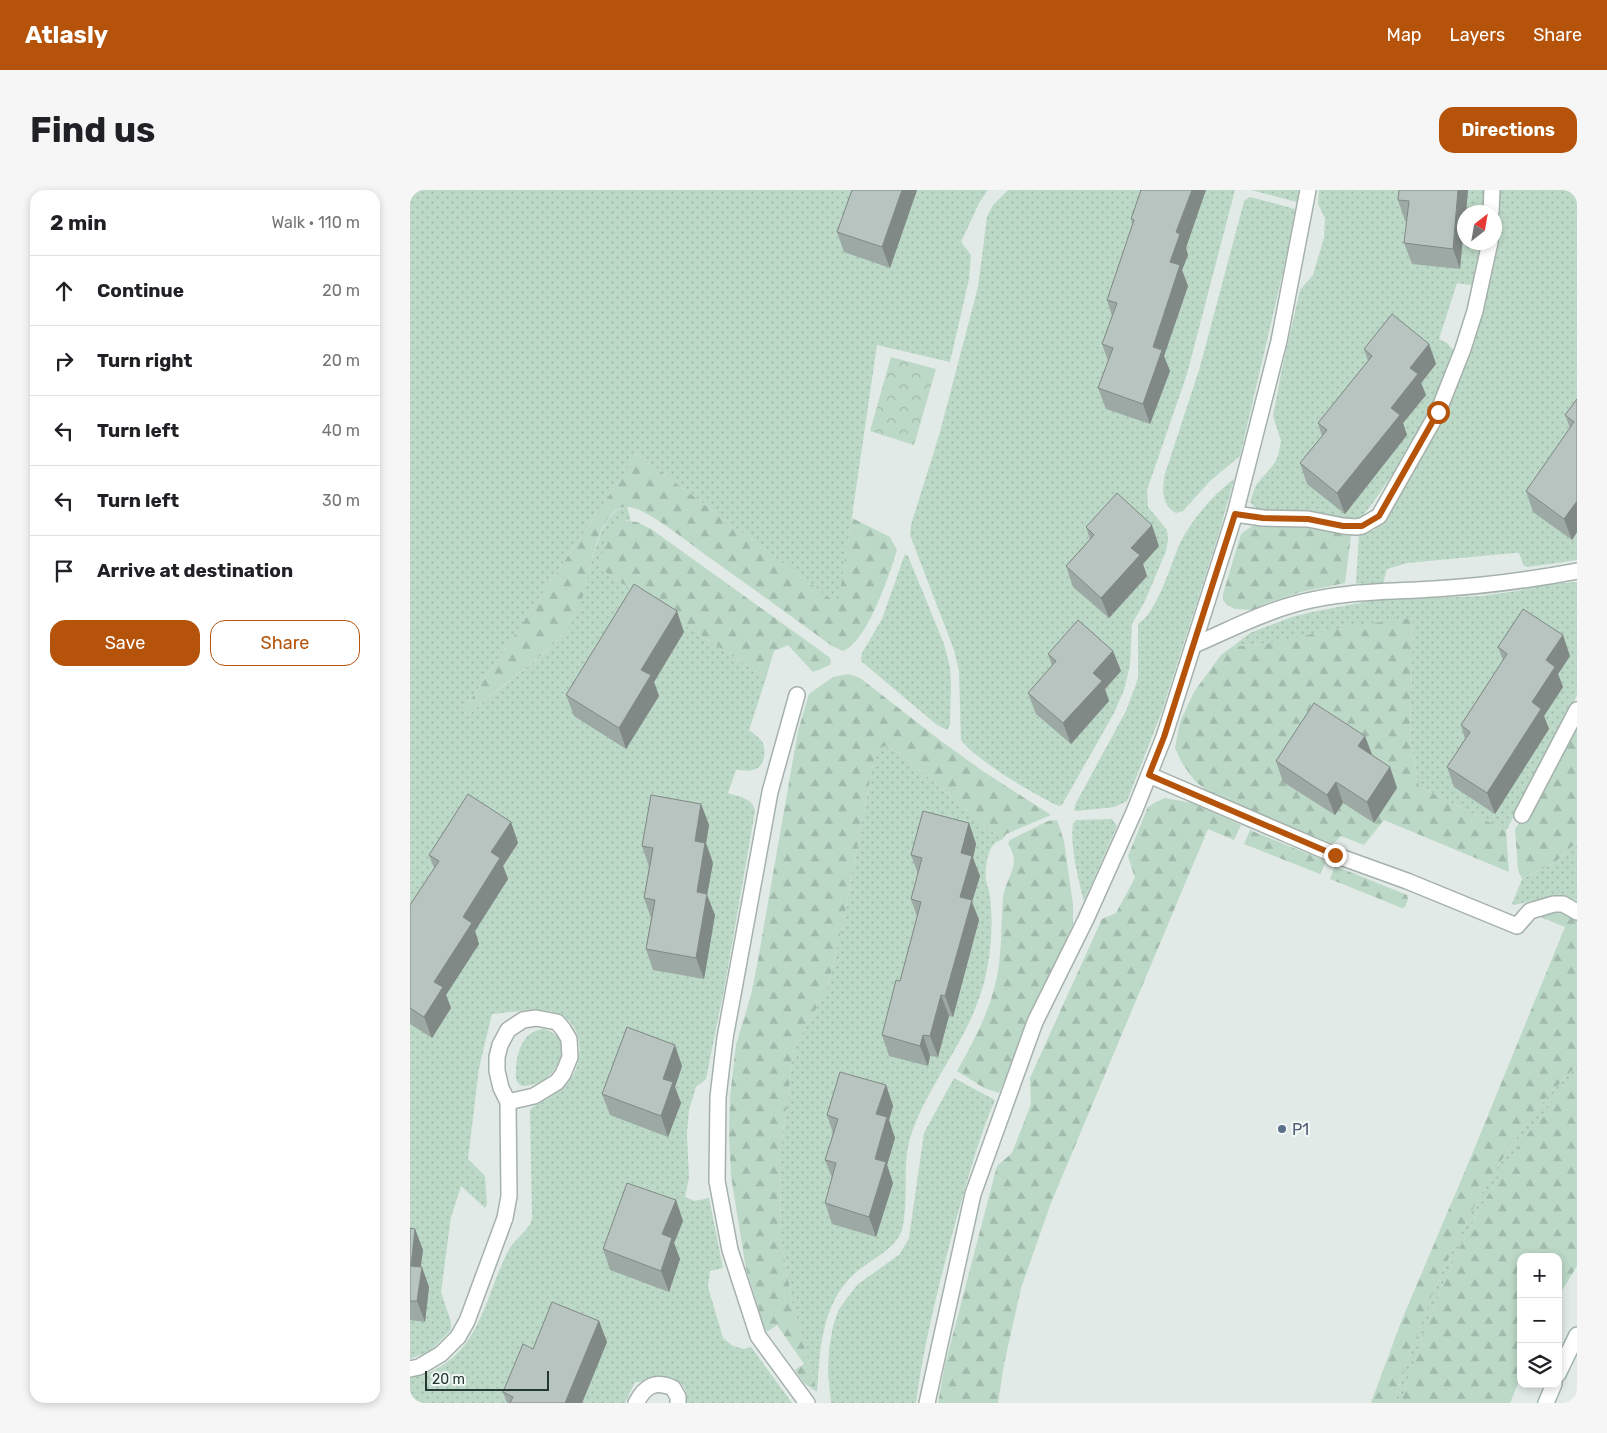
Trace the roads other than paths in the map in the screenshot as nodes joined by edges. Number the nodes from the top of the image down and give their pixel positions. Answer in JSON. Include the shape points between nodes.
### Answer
{"nodes":[{"id":1,"x":1308,"y":190,"type":"edge"},
{"id":2,"x":1492,"y":190,"type":"edge"},
{"id":3,"x":1491,"y":205,"type":"edge"},
{"id":4,"x":1488,"y":250,"type":"edge"},
{"id":5,"x":1235,"y":514,"type":"junction"},
{"id":6,"x":1577,"y":571,"type":"edge"},
{"id":7,"x":1194,"y":645,"type":"junction"},
{"id":8,"x":797,"y":695,"type":"dead end"},
{"id":9,"x":1577,"y":710,"type":"edge"},
{"id":10,"x":1149,"y":775,"type":"junction"},
{"id":11,"x":1522,"y":814,"type":"dead end"},
{"id":12,"x":1577,"y":912,"type":"edge"},
{"id":13,"x":508,"y":1102,"type":"junction"},
{"id":14,"x":1577,"y":1335,"type":"edge"},
{"id":15,"x":1562,"y":1366,"type":"edge"},
{"id":16,"x":410,"y":1369,"type":"edge"},
{"id":17,"x":1552,"y":1388,"type":"edge"},
{"id":18,"x":636,"y":1403,"type":"edge"},
{"id":19,"x":678,"y":1403,"type":"edge"},
{"id":20,"x":807,"y":1403,"type":"edge"},
{"id":21,"x":927,"y":1403,"type":"edge"},
{"id":22,"x":1546,"y":1403,"type":"edge"}],
"edges":[{"from":1,"to":5,"type":"main road","via":[[1279,341]]},
{"from":2,"to":3,"type":"main road"},
{"from":4,"to":5,"type":"main road","via":[[1475,311],[1438,412],[1379,516],[1356,527],[1308,519]]},
{"from":5,"to":7,"type":"main road"},
{"from":6,"to":7,"type":"main road","via":[[1520,581],[1365,592],[1318,599],[1294,604]]},
{"from":7,"to":10,"type":"main road"},
{"from":8,"to":20,"type":"main road","via":[[770,792],[725,1038],[718,1097],[718,1181],[730,1250],[758,1336]]},
{"from":9,"to":11,"type":"main road"},
{"from":10,"to":12,"type":"main road","via":[[1335,855],[1517,926],[1530,911],[1554,904],[1563,904]]},
{"from":10,"to":21,"type":"main road","via":[[1086,919],[1035,1022],[973,1194]]},
{"from":13,"to":13,"type":"main road","via":[[497,1071],[500,1045],[508,1030],[523,1020],[536,1018],[557,1022],[570,1039],[570,1057],[563,1074],[534,1096]]},
{"from":13,"to":16,"type":"main road","via":[[508,1203],[505,1218],[458,1337],[441,1354]]},
{"from":14,"to":15,"type":"main road"},
{"from":17,"to":22,"type":"main road"},
{"from":18,"to":19,"type":"main road","via":[[647,1388],[659,1383],[673,1388]]}]}
